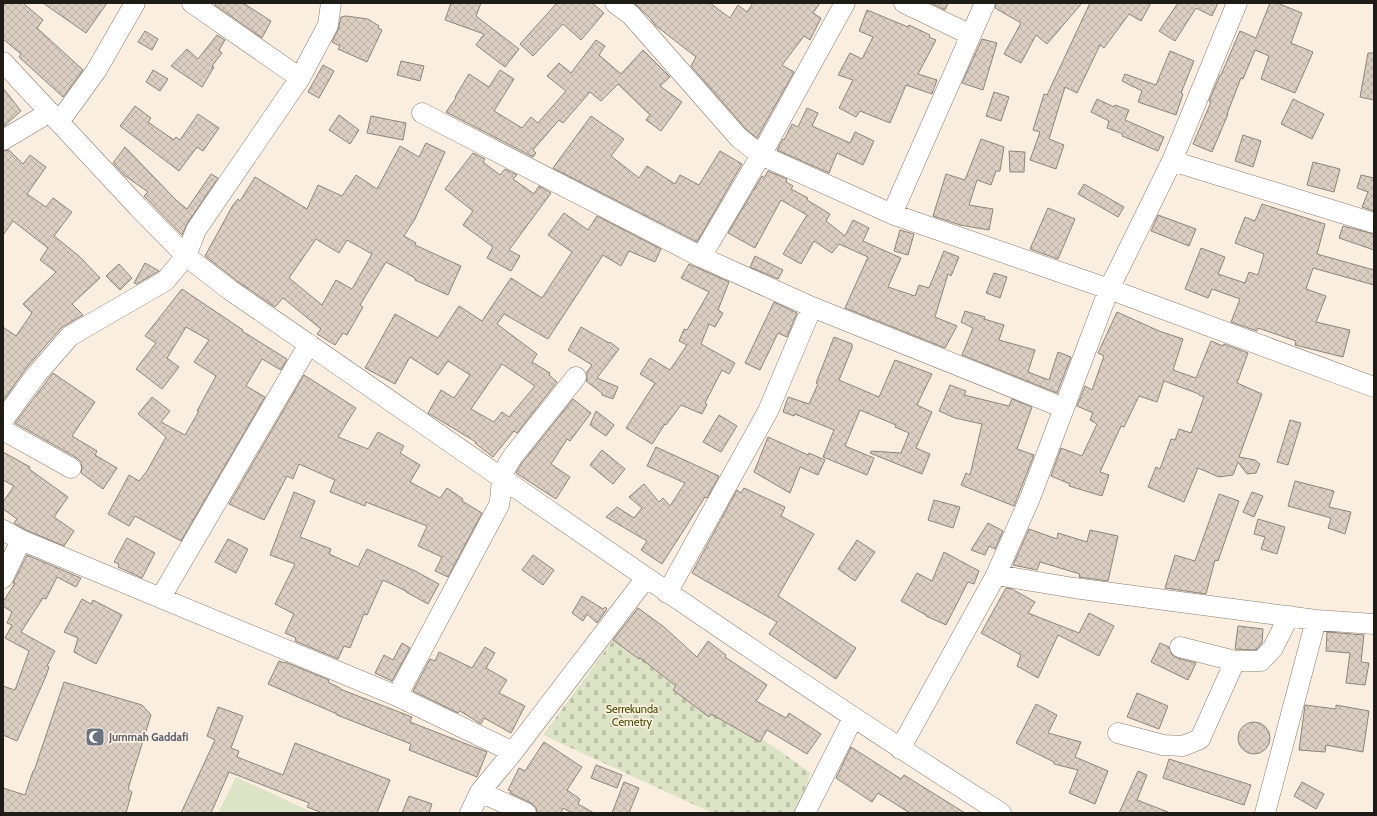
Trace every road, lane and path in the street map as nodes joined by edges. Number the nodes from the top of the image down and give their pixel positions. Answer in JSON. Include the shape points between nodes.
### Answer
{"nodes":[{"id":1,"x":135,"y":3,"type":"edge"},
{"id":2,"x":192,"y":3,"type":"edge"},
{"id":3,"x":331,"y":3,"type":"edge"},
{"id":4,"x":615,"y":3,"type":"edge"},
{"id":5,"x":845,"y":3,"type":"edge"},
{"id":6,"x":904,"y":3,"type":"edge"},
{"id":7,"x":985,"y":3,"type":"edge"},
{"id":8,"x":1237,"y":3,"type":"edge"},
{"id":9,"x":971,"y":35,"type":"junction"},
{"id":10,"x":3,"y":62,"type":"edge"},
{"id":11,"x":300,"y":78,"type":"junction"},
{"id":12,"x":422,"y":113,"type":"dead end"},
{"id":13,"x":54,"y":117,"type":"junction"},
{"id":14,"x":3,"y":140,"type":"edge"},
{"id":15,"x":761,"y":155,"type":"junction"},
{"id":16,"x":1172,"y":161,"type":"junction"},
{"id":17,"x":892,"y":214,"type":"junction"},
{"id":18,"x":1374,"y":222,"type":"edge"},
{"id":19,"x":186,"y":256,"type":"junction"},
{"id":20,"x":701,"y":258,"type":"junction"},
{"id":21,"x":1109,"y":289,"type":"junction"},
{"id":22,"x":812,"y":307,"type":"junction"},
{"id":23,"x":309,"y":344,"type":"junction"},
{"id":24,"x":576,"y":377,"type":"dead end"},
{"id":25,"x":1374,"y":387,"type":"edge"},
{"id":26,"x":1064,"y":408,"type":"junction"},
{"id":27,"x":3,"y":420,"type":"edge"},
{"id":28,"x":3,"y":430,"type":"edge"},
{"id":29,"x":71,"y":468,"type":"dead end"},
{"id":30,"x":502,"y":479,"type":"junction"},
{"id":31,"x":3,"y":530,"type":"edge"},
{"id":32,"x":21,"y":540,"type":"junction"},
{"id":33,"x":996,"y":575,"type":"junction"},
{"id":34,"x":3,"y":578,"type":"edge"},
{"id":35,"x":646,"y":578,"type":"junction"},
{"id":36,"x":667,"y":593,"type":"junction"},
{"id":37,"x":161,"y":597,"type":"junction"},
{"id":38,"x":1289,"y":616,"type":"junction"},
{"id":39,"x":1316,"y":620,"type":"junction"},
{"id":40,"x":1374,"y":624,"type":"edge"},
{"id":41,"x":1180,"y":647,"type":"dead end"},
{"id":42,"x":1235,"y":661,"type":"junction"},
{"id":43,"x":397,"y":696,"type":"junction"},
{"id":44,"x":854,"y":718,"type":"junction"},
{"id":45,"x":1118,"y":733,"type":"dead end"},
{"id":46,"x":900,"y":749,"type":"junction"},
{"id":47,"x":513,"y":752,"type":"junction"},
{"id":48,"x":480,"y":792,"type":"junction"},
{"id":49,"x":470,"y":813,"type":"edge"},
{"id":50,"x":526,"y":813,"type":"edge"},
{"id":51,"x":805,"y":813,"type":"edge"},
{"id":52,"x":1001,"y":813,"type":"edge"},
{"id":53,"x":1265,"y":813,"type":"edge"}],
"edges":[{"from":1,"to":13,"type":"street","via":[[96,71]]},
{"from":2,"to":11,"type":"street"},
{"from":3,"to":11,"type":"street","via":[[328,25]]},
{"from":4,"to":15,"type":"street","via":[[631,15],[739,138]]},
{"from":5,"to":15,"type":"street"},
{"from":6,"to":9,"type":"street"},
{"from":7,"to":9,"type":"street"},
{"from":8,"to":16,"type":"street"},
{"from":9,"to":17,"type":"street"},
{"from":10,"to":13,"type":"street"},
{"from":11,"to":19,"type":"street","via":[[196,230]]},
{"from":12,"to":20,"type":"street"},
{"from":13,"to":14,"type":"street"},
{"from":13,"to":19,"type":"street"},
{"from":15,"to":17,"type":"street"},
{"from":15,"to":20,"type":"street"},
{"from":16,"to":18,"type":"street"},
{"from":16,"to":21,"type":"street"},
{"from":17,"to":21,"type":"street"},
{"from":19,"to":23,"type":"street","via":[[230,290]]},
{"from":19,"to":27,"type":"street","via":[[165,281],[70,336],[36,375]]},
{"from":20,"to":22,"type":"street"},
{"from":21,"to":25,"type":"street"},
{"from":21,"to":26,"type":"street"},
{"from":22,"to":26,"type":"street"},
{"from":22,"to":36,"type":"street","via":[[768,411]]},
{"from":23,"to":30,"type":"street"},
{"from":23,"to":37,"type":"street"},
{"from":24,"to":30,"type":"street","via":[[513,456]]},
{"from":26,"to":33,"type":"street","via":[[1030,498]]},
{"from":28,"to":29,"type":"street"},
{"from":30,"to":35,"type":"street"},
{"from":30,"to":43,"type":"street","via":[[499,505]]},
{"from":31,"to":32,"type":"street"},
{"from":32,"to":34,"type":"street"},
{"from":32,"to":37,"type":"street"},
{"from":33,"to":38,"type":"street","via":[[1074,588]]},
{"from":33,"to":46,"type":"street"},
{"from":35,"to":36,"type":"street"},
{"from":35,"to":47,"type":"street"},
{"from":36,"to":44,"type":"street"},
{"from":37,"to":43,"type":"street"},
{"from":38,"to":39,"type":"street"},
{"from":38,"to":42,"type":"street","via":[[1273,648],[1261,661]]},
{"from":39,"to":40,"type":"street"},
{"from":39,"to":53,"type":"street"},
{"from":41,"to":42,"type":"street"},
{"from":42,"to":45,"type":"street","via":[[1200,739],[1183,746],[1163,745]]},
{"from":43,"to":47,"type":"street"},
{"from":44,"to":46,"type":"street"},
{"from":44,"to":51,"type":"street"},
{"from":46,"to":52,"type":"street"},
{"from":47,"to":48,"type":"street"},
{"from":48,"to":49,"type":"street"},
{"from":48,"to":50,"type":"street"}]}
